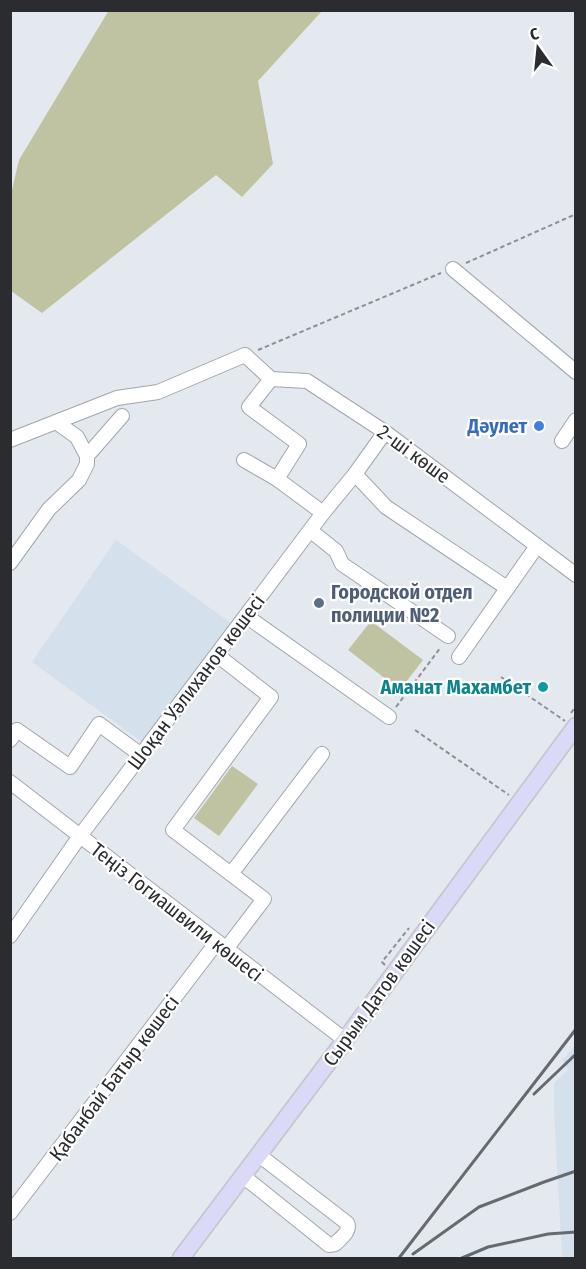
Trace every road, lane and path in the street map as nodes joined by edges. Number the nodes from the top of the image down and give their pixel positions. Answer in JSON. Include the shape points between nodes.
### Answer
{"nodes":[{"id":1,"x":576,"y":214,"type":"edge"},
{"id":2,"x":453,"y":268,"type":"junction"},
{"id":3,"x":245,"y":355,"type":"junction"},
{"id":4,"x":576,"y":372,"type":"edge"},
{"id":5,"x":271,"y":379,"type":"junction"},
{"id":6,"x":122,"y":416,"type":"dead end"},
{"id":7,"x":576,"y":420,"type":"edge"},
{"id":8,"x":56,"y":422,"type":"junction"},
{"id":9,"x":385,"y":432,"type":"junction"},
{"id":10,"x":10,"y":440,"type":"edge"},
{"id":11,"x":562,"y":441,"type":"dead end"},
{"id":12,"x":87,"y":456,"type":"junction"},
{"id":13,"x":244,"y":460,"type":"dead end"},
{"id":14,"x":355,"y":474,"type":"junction"},
{"id":15,"x":277,"y":479,"type":"junction"},
{"id":16,"x":323,"y":513,"type":"junction"},
{"id":17,"x":311,"y":531,"type":"junction"},
{"id":18,"x":537,"y":546,"type":"junction"},
{"id":19,"x":10,"y":563,"type":"edge"},
{"id":20,"x":576,"y":575,"type":"edge"},
{"id":21,"x":507,"y":588,"type":"junction"},
{"id":22,"x":246,"y":616,"type":"junction"},
{"id":23,"x":448,"y":636,"type":"joint"},
{"id":24,"x":217,"y":655,"type":"junction"},
{"id":25,"x":459,"y":657,"type":"dead end"},
{"id":26,"x":501,"y":677,"type":"dead end"},
{"id":27,"x":389,"y":717,"type":"joint"},
{"id":28,"x":570,"y":723,"type":"edge"},
{"id":29,"x":415,"y":730,"type":"dead end"},
{"id":30,"x":570,"y":739,"type":"edge"},
{"id":31,"x":10,"y":740,"type":"edge"},
{"id":32,"x":322,"y":754,"type":"dead end"},
{"id":33,"x":141,"y":755,"type":"junction"},
{"id":34,"x":10,"y":782,"type":"edge"},
{"id":35,"x":512,"y":797,"type":"dead end"},
{"id":36,"x":80,"y":836,"type":"junction"},
{"id":37,"x":231,"y":874,"type":"junction"},
{"id":38,"x":10,"y":936,"type":"edge"},
{"id":39,"x":221,"y":946,"type":"junction"},
{"id":40,"x":345,"y":1040,"type":"junction"},
{"id":41,"x":259,"y":1155,"type":"junction"},
{"id":42,"x":243,"y":1176,"type":"junction"},
{"id":43,"x":10,"y":1213,"type":"edge"},
{"id":44,"x":184,"y":1257,"type":"edge"}],
"edges":[{"from":1,"to":2,"type":"path"},
{"from":2,"to":3,"type":"path"},
{"from":2,"to":4,"type":"street"},
{"from":3,"to":5,"type":"street"},
{"from":3,"to":8,"type":"street","via":[[158,392],[117,398]]},
{"from":5,"to":9,"type":"street","name":"2-ші көше","via":[[307,381]]},
{"from":5,"to":15,"type":"street","via":[[249,407],[299,444]]},
{"from":6,"to":12,"type":"street"},
{"from":7,"to":11,"type":"street"},
{"from":8,"to":10,"type":"street"},
{"from":8,"to":12,"type":"street","via":[[76,437]]},
{"from":9,"to":14,"type":"street","name":"Шоқан Уәлиханов көшесі"},
{"from":9,"to":18,"type":"street","name":"2-ші көше"},
{"from":12,"to":19,"type":"street","via":[[79,480],[49,509]]},
{"from":13,"to":15,"type":"street"},
{"from":14,"to":16,"type":"street","name":"Шоқан Уәлиханов көшесі"},
{"from":14,"to":21,"type":"street","via":[[386,507]]},
{"from":15,"to":16,"type":"street"},
{"from":16,"to":17,"type":"street","name":"Шоқан Уәлиханов көшесі"},
{"from":17,"to":22,"type":"street","name":"Шоқан Уәлиханов көшесі"},
{"from":17,"to":23,"type":"street","via":[[336,551],[342,564]]},
{"from":18,"to":20,"type":"street","name":"2-ші көше"},
{"from":18,"to":21,"type":"street"},
{"from":21,"to":25,"type":"street"},
{"from":22,"to":24,"type":"street","name":"Шоқан Уәлиханов көшесі"},
{"from":22,"to":27,"type":"street"},
{"from":23,"to":27,"type":"path"},
{"from":24,"to":33,"type":"street","name":"Шоқан Уәлиханов көшесі"},
{"from":24,"to":37,"type":"street","via":[[271,697],[173,830]]},
{"from":26,"to":28,"type":"path"},
{"from":28,"to":30,"type":"main road","name":"Сырым Датов көшесі"},
{"from":29,"to":35,"type":"path"},
{"from":30,"to":40,"type":"main road","name":"Сырым Датов көшесі"},
{"from":31,"to":33,"type":"street","via":[[17,730],[70,767],[99,724]]},
{"from":32,"to":37,"type":"street"},
{"from":33,"to":36,"type":"street","name":"Шоқан Уәлиханов көшесі"},
{"from":34,"to":36,"type":"street","name":"Теңіз Гогиашвили көшесі"},
{"from":36,"to":38,"type":"street","name":"Шоқан Уәлиханов көшесі"},
{"from":36,"to":39,"type":"street","name":"Теңіз Гогиашвили көшесі"},
{"from":37,"to":39,"type":"street","name":"Қабанбай Батыр көшесі","via":[[264,899]]},
{"from":39,"to":40,"type":"street","name":"Теңіз Гогиашвили көшесі"},
{"from":39,"to":43,"type":"street","name":"Қабанбай Батыр көшесі"},
{"from":40,"to":41,"type":"main road","name":"Сырым Датов көшесі"},
{"from":41,"to":42,"type":"main road","name":"Сырым Датов көшесі"},
{"from":41,"to":42,"type":"street","via":[[347,1222],[348,1230],[329,1245]]},
{"from":42,"to":44,"type":"main road","name":"Сырым Датов көшесі"}]}
